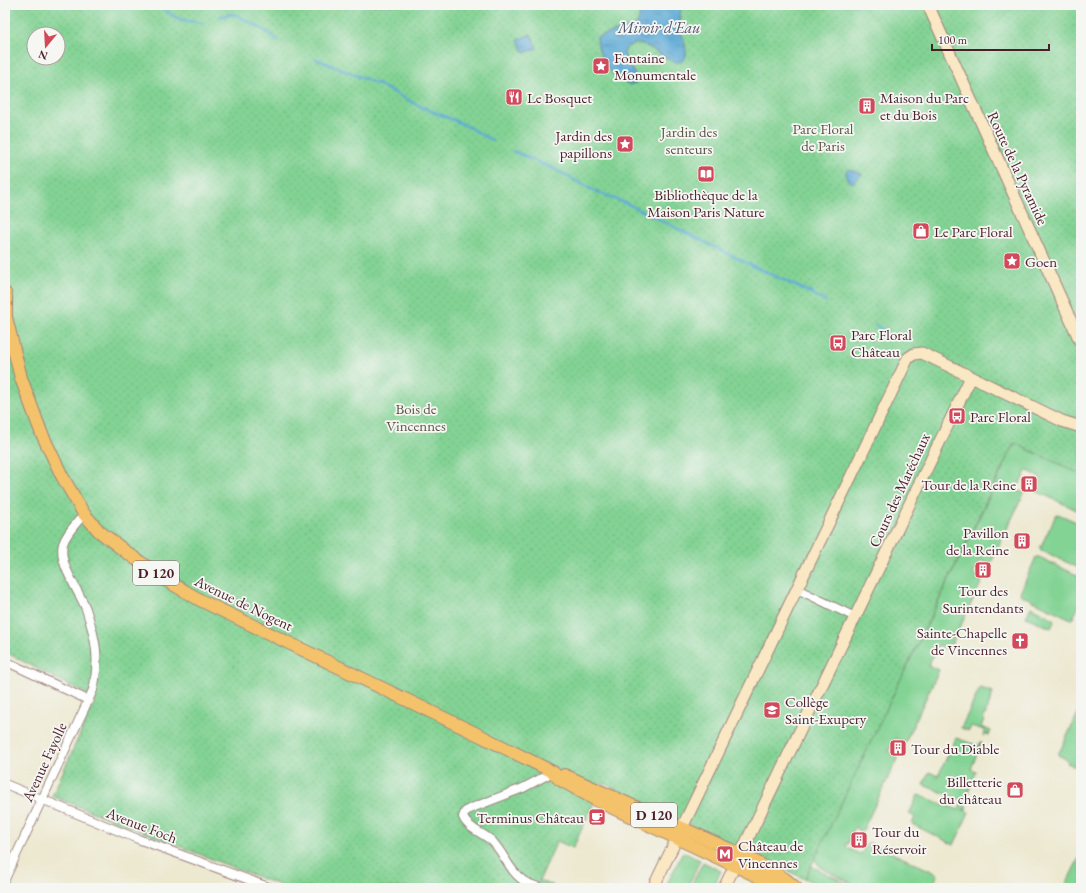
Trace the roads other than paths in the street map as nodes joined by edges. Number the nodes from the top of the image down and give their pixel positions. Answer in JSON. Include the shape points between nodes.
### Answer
{"nodes":[{"id":1,"x":928,"y":5,"type":"edge"},
{"id":2,"x":5,"y":291,"type":"edge"},
{"id":3,"x":6,"y":315,"type":"edge"},
{"id":4,"x":1081,"y":343,"type":"edge"},
{"id":5,"x":971,"y":377,"type":"junction"},
{"id":6,"x":1081,"y":428,"type":"edge"},
{"id":7,"x":84,"y":514,"type":"junction"},
{"id":8,"x":797,"y":589,"type":"junction"},
{"id":9,"x":855,"y":617,"type":"junction"},
{"id":10,"x":5,"y":661,"type":"edge"},
{"id":11,"x":88,"y":700,"type":"junction"},
{"id":12,"x":552,"y":772,"type":"junction"},
{"id":13,"x":5,"y":784,"type":"edge"},
{"id":14,"x":42,"y":800,"type":"junction"},
{"id":15,"x":681,"y":829,"type":"junction"},
{"id":16,"x":742,"y":852,"type":"junction"},
{"id":17,"x":735,"y":866,"type":"junction"},
{"id":18,"x":5,"y":879,"type":"edge"},
{"id":19,"x":271,"y":888,"type":"edge"},
{"id":20,"x":543,"y":888,"type":"edge"},
{"id":21,"x":653,"y":888,"type":"edge"},
{"id":22,"x":724,"y":888,"type":"edge"},
{"id":23,"x":782,"y":888,"type":"edge"},
{"id":24,"x":796,"y":888,"type":"edge"}],
"edges":[{"from":1,"to":4,"type":"street","name":"Route de la Pyramide"},
{"from":2,"to":3,"type":"main road","name":"Avenue de Nogent","number":"D 120"},
{"from":3,"to":7,"type":"main road","name":"Avenue de Nogent","number":"D 120","via":[[20,378],[41,432]]},
{"from":5,"to":6,"type":"street"},
{"from":5,"to":8,"type":"street","via":[[922,353],[914,354],[906,361]]},
{"from":5,"to":9,"type":"street","name":"Cours des Maréchaux"},
{"from":7,"to":11,"type":"street","name":"Avenue Fayolle","via":[[66,536],[62,554],[85,608],[96,646],[96,676]]},
{"from":7,"to":12,"type":"main road","name":"Avenue de Nogent","number":"D 120","via":[[99,531],[126,552],[200,600]]},
{"from":8,"to":9,"type":"street"},
{"from":8,"to":15,"type":"street"},
{"from":9,"to":16,"type":"street","name":"Cours des Maréchaux"},
{"from":10,"to":11,"type":"street"},
{"from":11,"to":14,"type":"street","name":"Avenue Fayolle"},
{"from":12,"to":15,"type":"main road","name":"Avenue de Nogent","number":"D 120","via":[[559,779],[596,800]]},
{"from":12,"to":20,"type":"street","via":[[523,788],[469,809],[464,812],[463,817],[468,824],[492,841],[521,879]]},
{"from":13,"to":14,"type":"street","name":"Avenue Foch"},
{"from":14,"to":18,"type":"street","name":"Avenue Fayolle"},
{"from":14,"to":19,"type":"street","name":"Avenue Foch"},
{"from":15,"to":16,"type":"main road","number":"D 120"},
{"from":15,"to":17,"type":"main road","number":"D 120"},
{"from":15,"to":21,"type":"street"},
{"from":16,"to":17,"type":"street","name":"Cours des Maréchaux"},
{"from":16,"to":24,"type":"main road","number":"D 120"},
{"from":17,"to":22,"type":"street","name":"Cours des Maréchaux"},
{"from":17,"to":23,"type":"main road","number":"D 120"}]}
